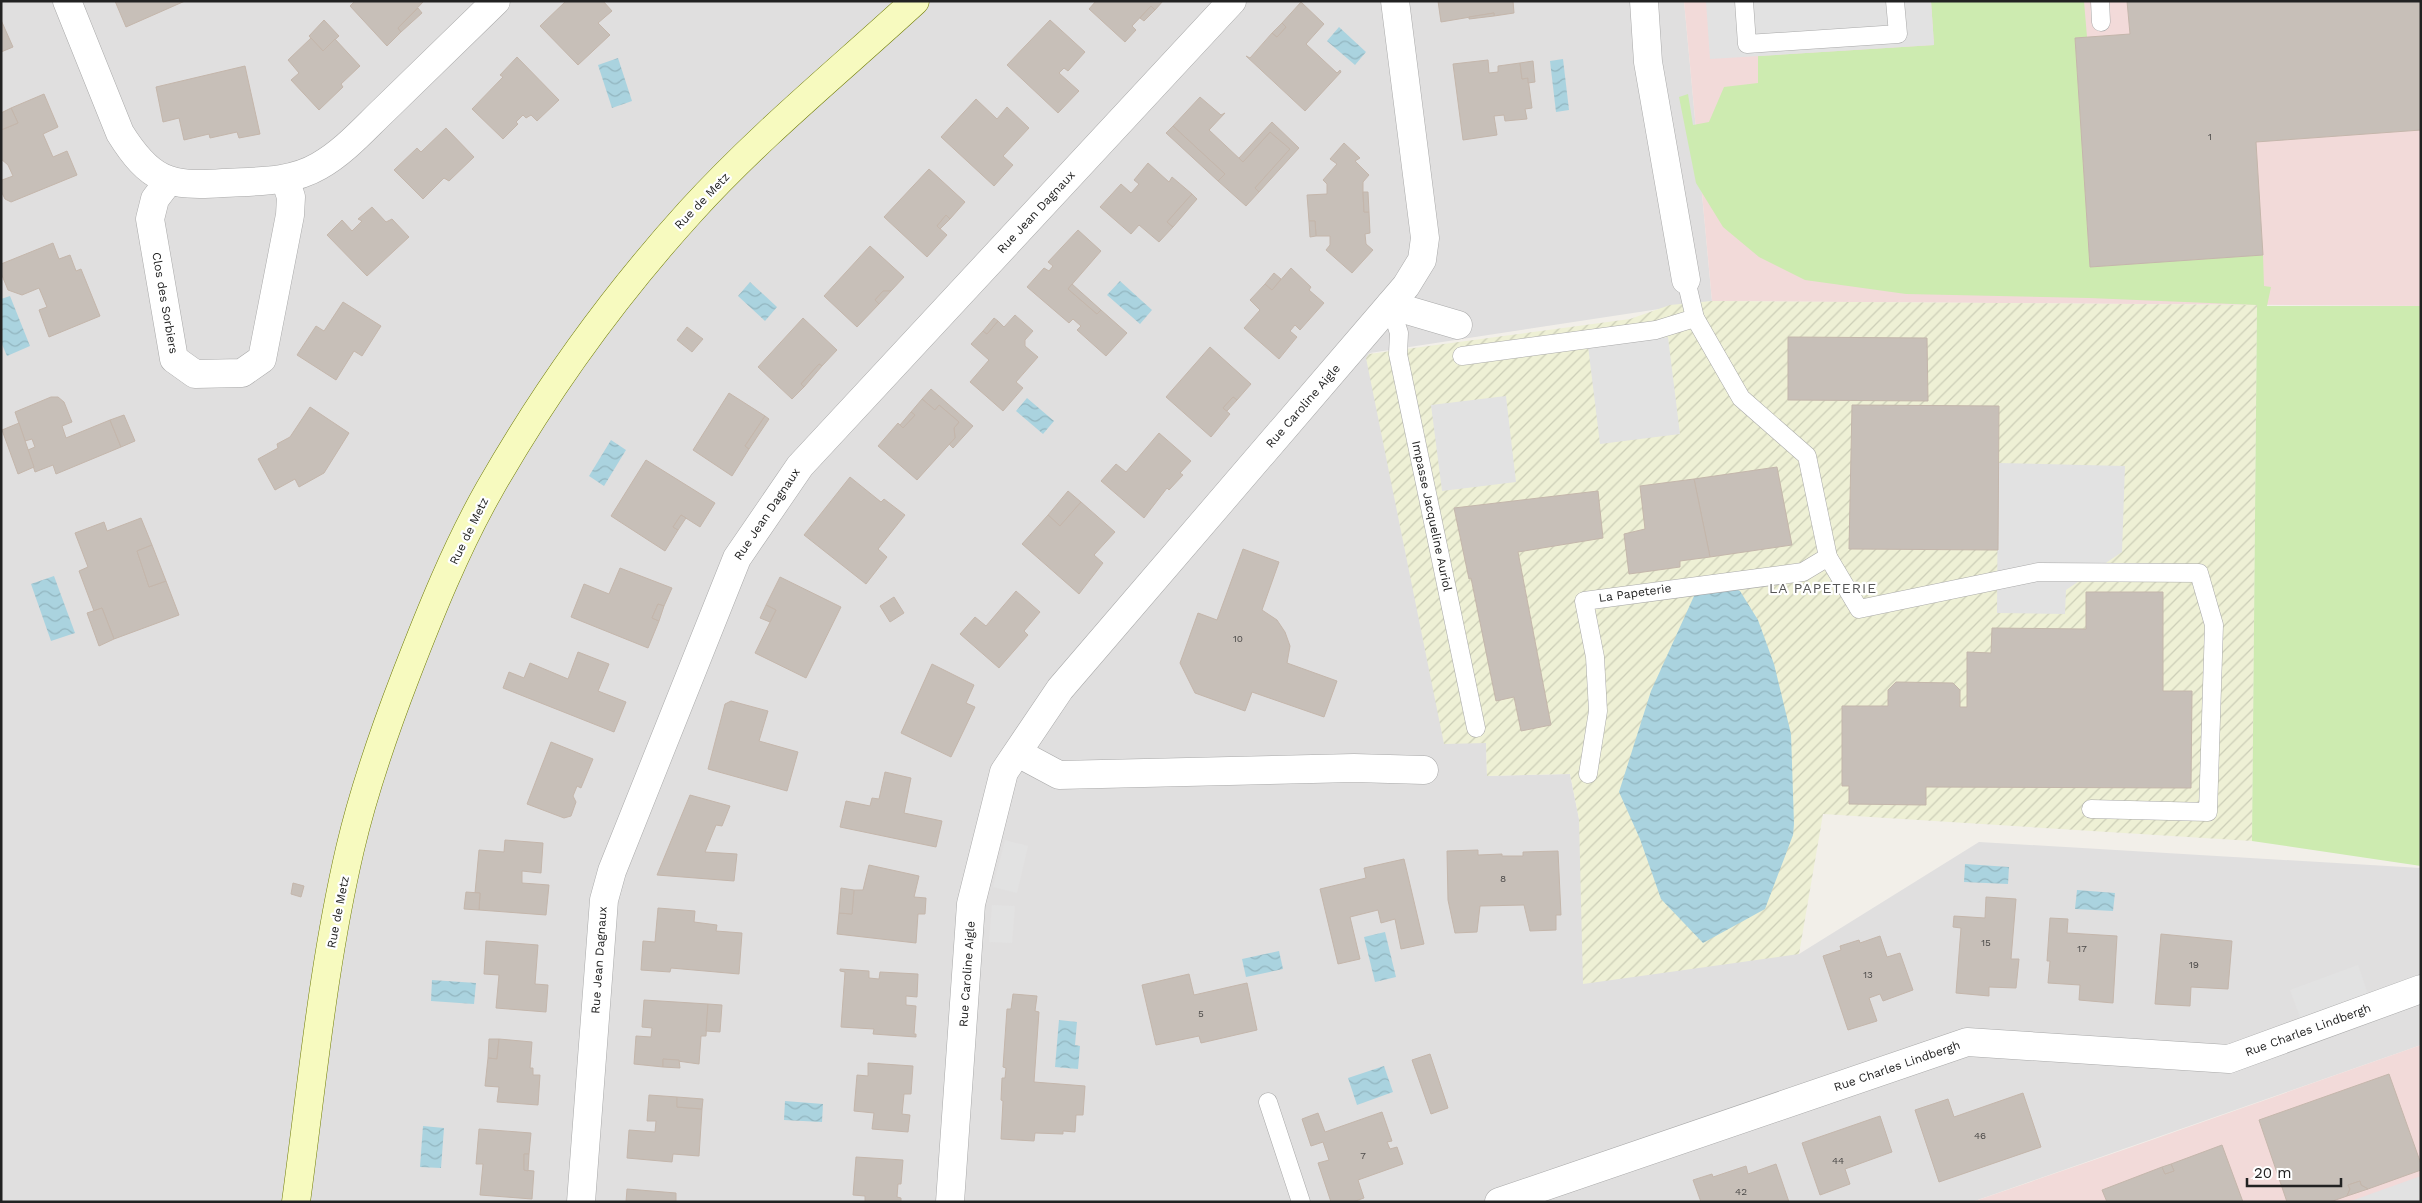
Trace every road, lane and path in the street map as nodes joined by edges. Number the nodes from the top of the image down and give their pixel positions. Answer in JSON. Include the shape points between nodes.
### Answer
{"nodes":[{"id":1,"x":66,"y":1,"type":"edge"},
{"id":2,"x":496,"y":1,"type":"edge"},
{"id":3,"x":915,"y":1,"type":"edge"},
{"id":4,"x":1232,"y":1,"type":"edge"},
{"id":5,"x":1394,"y":1,"type":"edge"},
{"id":6,"x":1644,"y":1,"type":"edge"},
{"id":7,"x":1744,"y":1,"type":"edge"},
{"id":8,"x":1895,"y":1,"type":"edge"},
{"id":9,"x":2100,"y":1,"type":"edge"},
{"id":10,"x":2101,"y":22,"type":"dead end"},
{"id":11,"x":285,"y":179,"type":"junction"},
{"id":12,"x":168,"y":182,"type":"junction"},
{"id":13,"x":1686,"y":280,"type":"joint"},
{"id":14,"x":1390,"y":305,"type":"junction"},
{"id":15,"x":1696,"y":318,"type":"junction"},
{"id":16,"x":1458,"y":324,"type":"dead end"},
{"id":17,"x":1462,"y":356,"type":"dead end"},
{"id":18,"x":1828,"y":557,"type":"junction"},
{"id":19,"x":1476,"y":728,"type":"dead end"},
{"id":20,"x":1018,"y":754,"type":"junction"},
{"id":21,"x":1424,"y":770,"type":"dead end"},
{"id":22,"x":1588,"y":774,"type":"dead end"},
{"id":23,"x":2092,"y":809,"type":"dead end"},
{"id":24,"x":2421,"y":989,"type":"edge"},
{"id":25,"x":1268,"y":1102,"type":"dead end"},
{"id":26,"x":296,"y":1202,"type":"edge"},
{"id":27,"x":580,"y":1202,"type":"edge"},
{"id":28,"x":950,"y":1202,"type":"edge"},
{"id":29,"x":1301,"y":1202,"type":"edge"},
{"id":30,"x":1499,"y":1202,"type":"edge"}],
"edges":[{"from":1,"to":12,"type":"street","via":[[120,133],[148,169]]},
{"from":2,"to":11,"type":"street","via":[[349,144],[319,167]]},
{"from":3,"to":26,"type":"main road","name":"Rue de Metz","via":[[753,149],[653,254],[582,344],[488,493],[458,552],[417,647],[380,743],[351,847],[330,948]]},
{"from":4,"to":27,"type":"street","name":"Rue Jean Dagnaux","via":[[800,466],[737,558],[612,871],[604,900]]},
{"from":5,"to":14,"type":"street","name":"Rue Caroline Aigle","via":[[1425,238],[1422,260]]},
{"from":6,"to":13,"type":"street","via":[[1648,62]]},
{"from":7,"to":8,"type":"lane","via":[[1747,44],[1898,34]]},
{"from":9,"to":10,"type":"lane"},
{"from":11,"to":12,"type":"street","via":[[190,186]]},
{"from":11,"to":12,"type":"street","name":"Clos des Sorbiers","via":[[291,197],[290,215],[262,359],[242,373],[195,374],[174,359],[150,219],[155,199]]},
{"from":13,"to":15,"type":"lane"},
{"from":14,"to":16,"type":"street"},
{"from":14,"to":19,"type":"lane","name":"Impasse Jacqueline Auriol"},
{"from":14,"to":20,"type":"street","name":"Rue Caroline Aigle","via":[[1060,690]]},
{"from":15,"to":17,"type":"lane","via":[[1656,330]]},
{"from":15,"to":18,"type":"lane","via":[[1741,398],[1807,456]]},
{"from":18,"to":22,"type":"lane","name":"La Papeterie","via":[[1803,572],[1584,601],[1595,657],[1598,711]]},
{"from":18,"to":23,"type":"lane","via":[[1859,609],[2038,572],[2199,573],[2214,625],[2208,812]]},
{"from":20,"to":21,"type":"street","via":[[1059,775],[1354,768]]},
{"from":20,"to":28,"type":"street","name":"Rue Caroline Aigle","via":[[1004,772],[972,904]]},
{"from":24,"to":30,"type":"street","name":"Rue Charles Lindbergh","via":[[2229,1059],[1967,1042]]},
{"from":25,"to":29,"type":"lane"}]}
